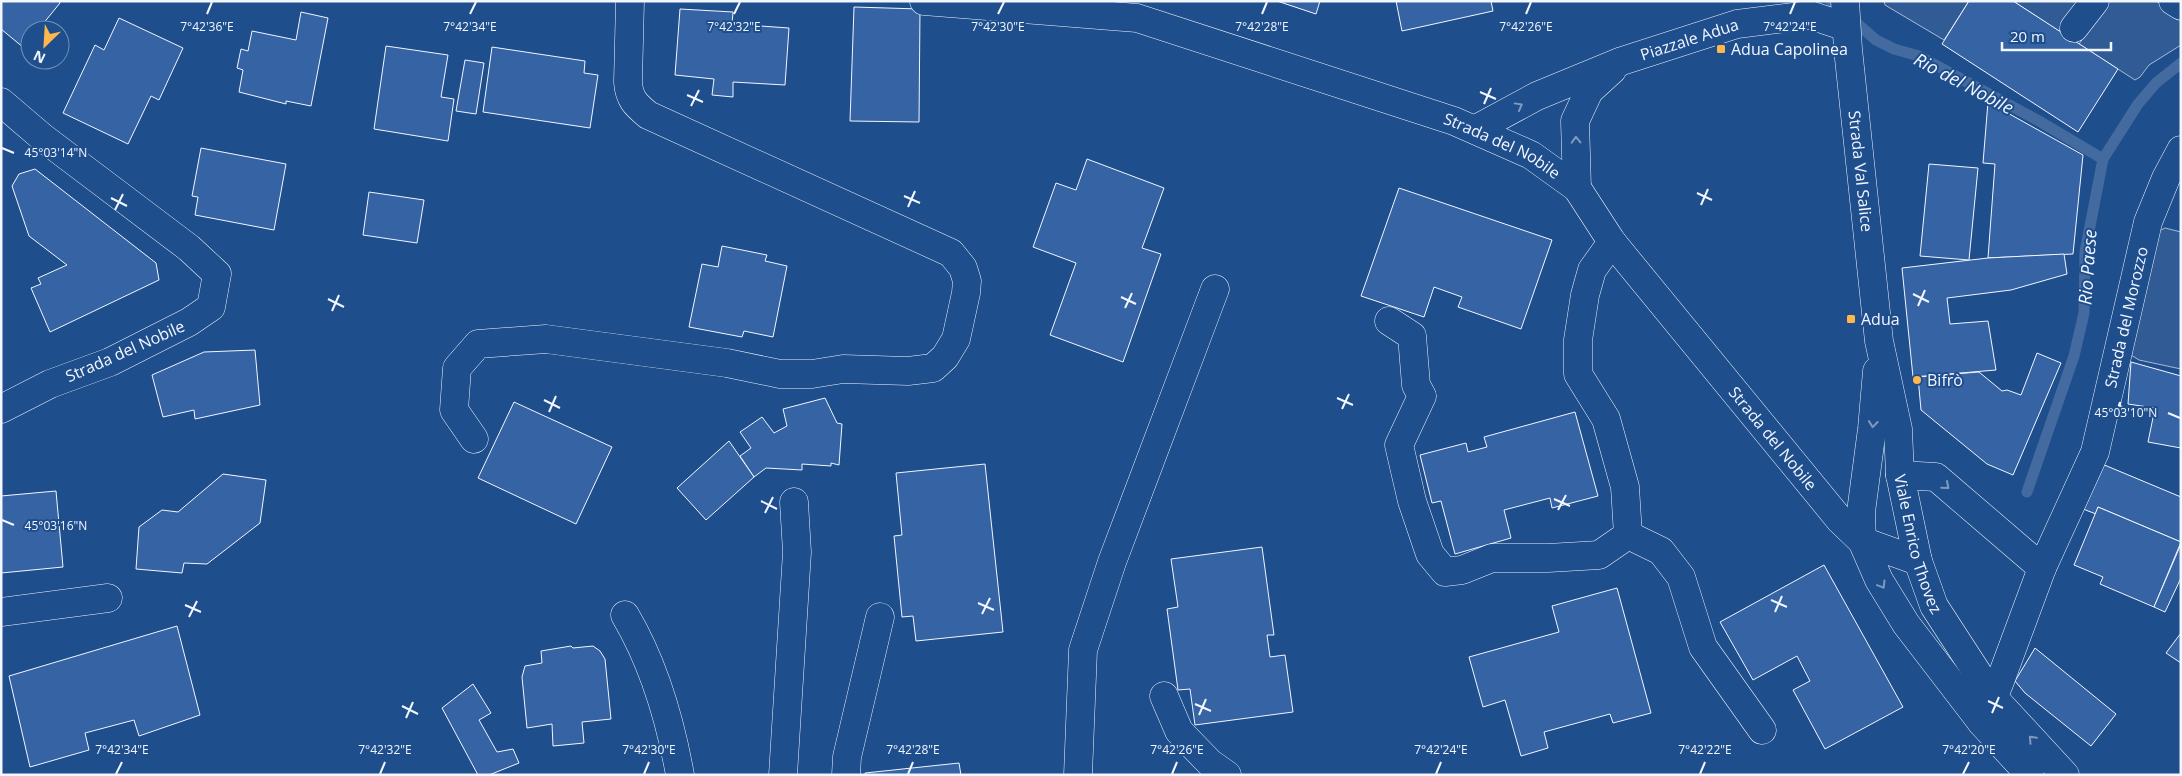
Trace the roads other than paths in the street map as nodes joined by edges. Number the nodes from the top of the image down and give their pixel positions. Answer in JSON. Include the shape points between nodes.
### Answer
{"nodes":[{"id":1,"x":630,"y":1,"type":"edge"},
{"id":2,"x":926,"y":1,"type":"edge"},
{"id":3,"x":2095,"y":1,"type":"edge"},
{"id":4,"x":2173,"y":1,"type":"edge"},
{"id":5,"x":965,"y":3,"type":"edge"},
{"id":6,"x":2181,"y":6,"type":"edge"},
{"id":7,"x":1846,"y":14,"type":"edge"},
{"id":8,"x":2074,"y":28,"type":"dead end"},
{"id":9,"x":1622,"y":61,"type":"junction"},
{"id":10,"x":1,"y":102,"type":"edge"},
{"id":11,"x":1476,"y":129,"type":"junction"},
{"id":12,"x":2181,"y":150,"type":"edge"},
{"id":13,"x":1577,"y":188,"type":"junction"},
{"id":14,"x":1612,"y":242,"type":"junction"},
{"id":15,"x":1215,"y":289,"type":"dead end"},
{"id":16,"x":1389,"y":321,"type":"dead end"},
{"id":17,"x":1879,"y":341,"type":"junction"},
{"id":18,"x":1,"y":409,"type":"edge"},
{"id":19,"x":474,"y":439,"type":"dead end"},
{"id":20,"x":1900,"y":475,"type":"junction"},
{"id":21,"x":794,"y":502,"type":"dead end"},
{"id":22,"x":1628,"y":535,"type":"junction"},
{"id":23,"x":1862,"y":541,"type":"junction"},
{"id":24,"x":1918,"y":561,"type":"junction"},
{"id":25,"x":2042,"y":568,"type":"junction"},
{"id":26,"x":108,"y":598,"type":"dead end"},
{"id":27,"x":1,"y":612,"type":"edge"},
{"id":28,"x":625,"y":615,"type":"dead end"},
{"id":29,"x":880,"y":617,"type":"dead end"},
{"id":30,"x":1164,"y":696,"type":"dead end"},
{"id":31,"x":1993,"y":697,"type":"junction"},
{"id":32,"x":1982,"y":723,"type":"junction"},
{"id":33,"x":1762,"y":730,"type":"dead end"},
{"id":34,"x":680,"y":775,"type":"edge"},
{"id":35,"x":784,"y":775,"type":"edge"},
{"id":36,"x":846,"y":775,"type":"edge"},
{"id":37,"x":1078,"y":775,"type":"edge"},
{"id":38,"x":1227,"y":775,"type":"edge"},
{"id":39,"x":2030,"y":775,"type":"edge"},
{"id":40,"x":2065,"y":775,"type":"edge"}],
"edges":[{"from":1,"to":19,"type":"street","via":[[628,82],[629,94],[635,103],[648,114],[951,253],[963,268],[967,281],[956,339],[945,357],[933,368],[908,372],[843,370],[812,374],[780,374],[727,363],[546,340],[478,344],[456,368],[454,410]]},
{"from":2,"to":5,"type":"street","name":"Strada del Nobile"},
{"from":3,"to":8,"type":"street"},
{"from":4,"to":6,"type":"street"},
{"from":5,"to":11,"type":"street","name":"Strada del Nobile","via":[[1137,18]]},
{"from":7,"to":9,"type":"street","name":"Piazzale Adua","via":[[1737,24]]},
{"from":7,"to":17,"type":"street","name":"Strada Val Salice"},
{"from":11,"to":9,"type":"street","name":"Piazzale Adua","one_way":true,"via":[[1537,96]]},
{"from":13,"to":9,"type":"street","name":"Piazzale Adua","one_way":true,"via":[[1575,121],[1589,91]]},
{"from":10,"to":18,"type":"street","name":"Strada del Nobile","via":[[189,248],[217,274],[211,307],[189,322],[110,362],[50,384]]},
{"from":11,"to":13,"type":"street","name":"Strada del Nobile","via":[[1532,155]]},
{"from":12,"to":25,"type":"street","name":"Strada del Morozzo","via":[[2148,222],[2095,452]]},
{"from":13,"to":14,"type":"street","name":"Strada del Nobile"},
{"from":14,"to":22,"type":"street","via":[[1592,270],[1585,295],[1578,340],[1578,374],[1606,419],[1624,487]]},
{"from":14,"to":23,"type":"street","name":"Strada del Nobile","via":[[1840,520]]},
{"from":15,"to":37,"type":"street","via":[[1112,562],[1083,650]]},
{"from":16,"to":22,"type":"street","via":[[1412,336],[1416,385],[1422,396],[1400,445],[1412,501],[1430,554],[1445,572],[1462,570],[1492,558],[1599,555]]},
{"from":17,"to":20,"type":"street","name":"Strada Val Salice","via":[[1898,429]]},
{"from":17,"to":23,"type":"street","name":"Strada Val Salice","one_way":true,"via":[[1861,512]]},
{"from":20,"to":24,"type":"street","name":"Viale Enrico Thovez"},
{"from":20,"to":25,"type":"street","name":"Viale Enrico Thovez","one_way":true,"via":[[1936,477]]},
{"from":21,"to":35,"type":"street","via":[[797,552]]},
{"from":22,"to":33,"type":"street","via":[[1661,551],[1681,577],[1703,647]]},
{"from":23,"to":24,"type":"street","name":"Strada del Nobile"},
{"from":23,"to":32,"type":"street","name":"Viale Enrico Thovez","one_way":true,"via":[[1879,580],[1906,624]]},
{"from":24,"to":31,"type":"street","name":"Viale Enrico Thovez","via":[[1934,606]]},
{"from":25,"to":31,"type":"street"},
{"from":26,"to":27,"type":"street"},
{"from":28,"to":34,"type":"street","via":[[641,642],[662,696]]},
{"from":29,"to":36,"type":"street","via":[[847,757]]},
{"from":30,"to":38,"type":"street","via":[[1179,731],[1210,763]]},
{"from":31,"to":32,"type":"street"},
{"from":40,"to":31,"type":"street","name":"Viale Enrico Thovez","one_way":true},
{"from":32,"to":39,"type":"street","name":"Viale Enrico Thovez"}]}
